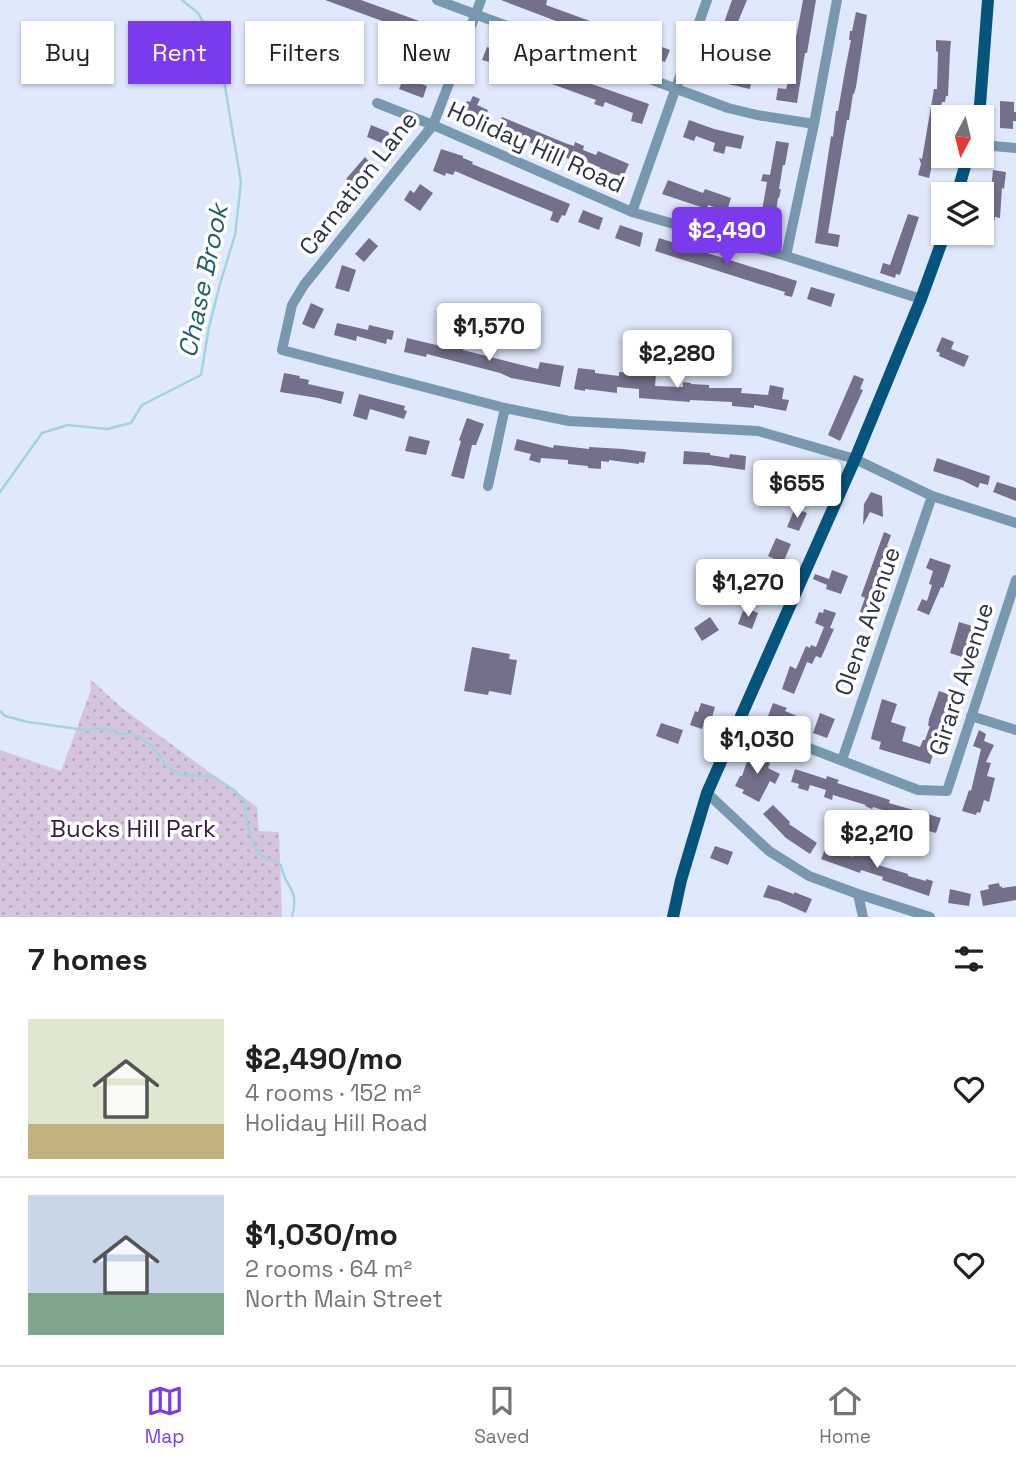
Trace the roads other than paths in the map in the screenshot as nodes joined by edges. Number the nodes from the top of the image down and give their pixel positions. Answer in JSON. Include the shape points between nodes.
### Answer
{"nodes":[{"id":1,"x":437,"y":0,"type":"edge"},
{"id":2,"x":481,"y":0,"type":"edge"},
{"id":3,"x":707,"y":0,"type":"edge"},
{"id":4,"x":837,"y":0,"type":"edge"},
{"id":5,"x":988,"y":0,"type":"edge"},
{"id":6,"x":476,"y":14,"type":"junction"},
{"id":7,"x":676,"y":90,"type":"junction"},
{"id":8,"x":377,"y":103,"type":"dead end"},
{"id":9,"x":979,"y":105,"type":"edge"},
{"id":10,"x":814,"y":124,"type":"junction"},
{"id":11,"x":433,"y":125,"type":"junction"},
{"id":12,"x":994,"y":146,"type":"edge"},
{"id":13,"x":1016,"y":148,"type":"edge"},
{"id":14,"x":632,"y":212,"type":"junction"},
{"id":15,"x":940,"y":245,"type":"edge"},
{"id":16,"x":786,"y":256,"type":"junction"},
{"id":17,"x":920,"y":299,"type":"junction"},
{"id":18,"x":505,"y":408,"type":"junction"},
{"id":19,"x":855,"y":459,"type":"junction"},
{"id":20,"x":488,"y":486,"type":"dead end"},
{"id":21,"x":932,"y":496,"type":"junction"},
{"id":22,"x":1016,"y":523,"type":"edge"},
{"id":23,"x":1016,"y":580,"type":"edge"},
{"id":24,"x":971,"y":716,"type":"junction"},
{"id":25,"x":739,"y":721,"type":"junction"},
{"id":26,"x":1016,"y":730,"type":"edge"},
{"id":27,"x":842,"y":760,"type":"junction"},
{"id":28,"x":707,"y":793,"type":"junction"},
{"id":29,"x":858,"y":894,"type":"junction"},
{"id":30,"x":673,"y":917,"type":"edge"},
{"id":31,"x":863,"y":917,"type":"edge"},
{"id":32,"x":930,"y":917,"type":"edge"}],
"edges":[{"from":1,"to":6,"type":"street"},
{"from":2,"to":6,"type":"street","name":"Carnation Lane"},
{"from":3,"to":7,"type":"street"},
{"from":4,"to":10,"type":"street"},
{"from":5,"to":9,"type":"main road"},
{"from":6,"to":7,"type":"street"},
{"from":6,"to":11,"type":"street","name":"Carnation Lane"},
{"from":7,"to":10,"type":"street","via":[[728,108]]},
{"from":7,"to":14,"type":"street"},
{"from":8,"to":11,"type":"street","name":"Holiday Hill Road"},
{"from":10,"to":16,"type":"street"},
{"from":11,"to":14,"type":"street","name":"Holiday Hill Road"},
{"from":11,"to":18,"type":"street","name":"Carnation Lane","via":[[304,285],[292,306],[282,350]]},
{"from":12,"to":13,"type":"street"},
{"from":14,"to":16,"type":"street","name":"Holiday Hill Road"},
{"from":15,"to":17,"type":"main road"},
{"from":16,"to":17,"type":"street","name":"Holiday Hill Road"},
{"from":17,"to":19,"type":"main road"},
{"from":18,"to":19,"type":"street","via":[[569,421],[758,431]]},
{"from":18,"to":20,"type":"street"},
{"from":19,"to":21,"type":"street"},
{"from":19,"to":25,"type":"main road"},
{"from":21,"to":22,"type":"street"},
{"from":21,"to":27,"type":"street","name":"Olena Avenue"},
{"from":23,"to":24,"type":"street","name":"Girard Avenue"},
{"from":24,"to":26,"type":"street"},
{"from":24,"to":27,"type":"street","name":"Girard Avenue","via":[[947,791],[918,790]]},
{"from":25,"to":27,"type":"street"},
{"from":25,"to":28,"type":"main road"},
{"from":28,"to":29,"type":"street","via":[[769,851],[809,876]]},
{"from":28,"to":30,"type":"main road"},
{"from":29,"to":31,"type":"street"},
{"from":29,"to":32,"type":"street"}]}
